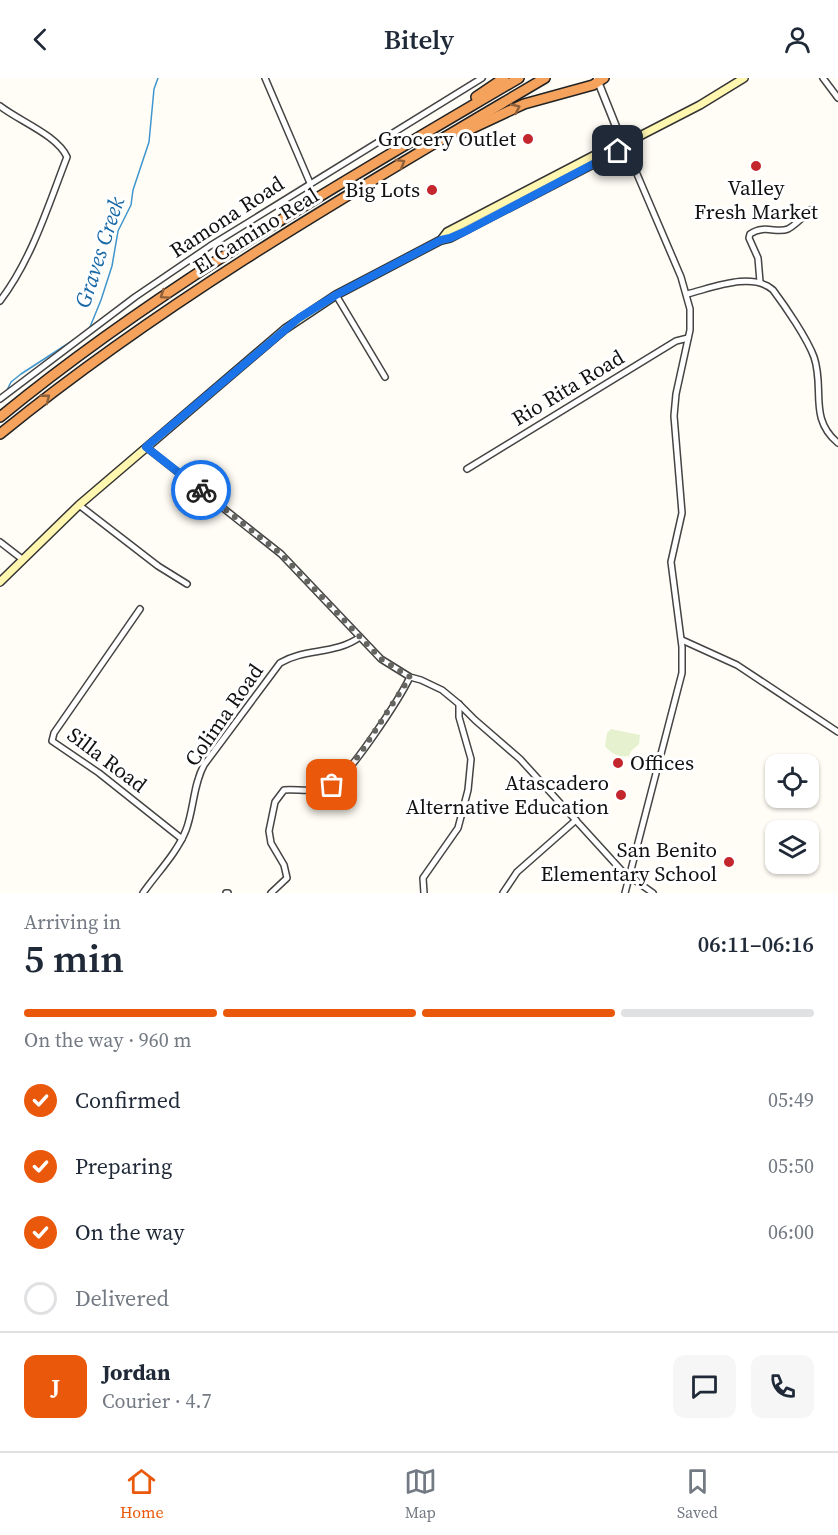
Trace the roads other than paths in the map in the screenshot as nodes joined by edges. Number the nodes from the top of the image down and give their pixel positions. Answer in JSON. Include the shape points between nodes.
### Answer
{"nodes":[{"id":1,"x":265,"y":78,"type":"edge"},
{"id":2,"x":482,"y":78,"type":"edge"},
{"id":3,"x":504,"y":78,"type":"edge"},
{"id":4,"x":519,"y":78,"type":"edge"},
{"id":5,"x":545,"y":78,"type":"edge"},
{"id":6,"x":744,"y":78,"type":"edge"},
{"id":7,"x":823,"y":78,"type":"edge"},
{"id":8,"x":600,"y":79,"type":"edge"},
{"id":9,"x":838,"y":98,"type":"edge"},
{"id":10,"x":0,"y":106,"type":"edge"},
{"id":11,"x":455,"y":116,"type":"junction"},
{"id":12,"x":625,"y":146,"type":"junction"},
{"id":13,"x":424,"y":150,"type":"junction"},
{"id":14,"x":310,"y":183,"type":"junction"},
{"id":15,"x":810,"y":210,"type":"dead end"},
{"id":16,"x":760,"y":282,"type":"junction"},
{"id":17,"x":687,"y":294,"type":"junction"},
{"id":18,"x":336,"y":295,"type":"junction"},
{"id":19,"x":0,"y":301,"type":"edge"},
{"id":20,"x":688,"y":338,"type":"junction"},
{"id":21,"x":385,"y":377,"type":"dead end"},
{"id":22,"x":0,"y":399,"type":"edge"},
{"id":23,"x":0,"y":417,"type":"edge"},
{"id":24,"x":0,"y":434,"type":"edge"},
{"id":25,"x":838,"y":443,"type":"edge"},
{"id":26,"x":146,"y":447,"type":"junction"},
{"id":27,"x":467,"y":469,"type":"dead end"},
{"id":28,"x":79,"y":505,"type":"junction"},
{"id":29,"x":0,"y":542,"type":"edge"},
{"id":30,"x":22,"y":559,"type":"junction"},
{"id":31,"x":0,"y":582,"type":"edge"},
{"id":32,"x":187,"y":584,"type":"dead end"},
{"id":33,"x":140,"y":609,"type":"dead end"},
{"id":34,"x":360,"y":637,"type":"junction"},
{"id":35,"x":681,"y":640,"type":"junction"},
{"id":36,"x":410,"y":677,"type":"junction"},
{"id":37,"x":459,"y":704,"type":"junction"},
{"id":38,"x":838,"y":732,"type":"edge"},
{"id":39,"x":576,"y":820,"type":"junction"},
{"id":40,"x":182,"y":838,"type":"junction"},
{"id":41,"x":629,"y":876,"type":"junction"},
{"id":42,"x":143,"y":893,"type":"edge"},
{"id":43,"x":271,"y":893,"type":"edge"},
{"id":44,"x":424,"y":893,"type":"edge"},
{"id":45,"x":502,"y":893,"type":"edge"},
{"id":46,"x":624,"y":893,"type":"edge"},
{"id":47,"x":653,"y":893,"type":"edge"}],
"edges":[{"from":1,"to":14,"type":"street"},
{"from":2,"to":14,"type":"street","name":"Ramona Road"},
{"from":3,"to":11,"type":"highway"},
{"from":4,"to":11,"type":"highway","name":"El Camino Real"},
{"from":5,"to":13,"type":"highway","name":"El Camino Real"},
{"from":6,"to":12,"type":"main road"},
{"from":7,"to":9,"type":"street"},
{"from":8,"to":12,"type":"street"},
{"from":13,"to":8,"type":"highway","one_way":true,"via":[[524,104]]},
{"from":10,"to":19,"type":"street","via":[[52,140],[67,157],[28,255]]},
{"from":11,"to":23,"type":"highway","name":"El Camino Real","one_way":true,"via":[[201,270],[74,359]]},
{"from":12,"to":17,"type":"street"},
{"from":12,"to":18,"type":"main road"},
{"from":24,"to":13,"type":"highway","name":"El Camino Real","one_way":true,"via":[[186,296]]},
{"from":14,"to":22,"type":"street","name":"Ramona Road","via":[[135,297]]},
{"from":15,"to":16,"type":"street","via":[[789,229],[763,228],[750,234]]},
{"from":16,"to":17,"type":"street","via":[[745,281]]},
{"from":16,"to":25,"type":"street","via":[[773,290],[812,352],[822,425]]},
{"from":17,"to":20,"type":"street","via":[[691,316]]},
{"from":18,"to":21,"type":"street"},
{"from":18,"to":26,"type":"main road","via":[[285,328]]},
{"from":20,"to":27,"type":"street","name":"Rio Rita Road","via":[[676,341]]},
{"from":20,"to":35,"type":"street","via":[[674,410],[682,513],[671,562]]},
{"from":26,"to":28,"type":"main road"},
{"from":26,"to":34,"type":"street","via":[[281,554]]},
{"from":28,"to":30,"type":"main road"},
{"from":28,"to":32,"type":"street"},
{"from":29,"to":30,"type":"street"},
{"from":30,"to":31,"type":"main road"},
{"from":33,"to":40,"type":"street","name":"Silla Road","via":[[52,741]]},
{"from":34,"to":36,"type":"street","via":[[381,659]]},
{"from":34,"to":40,"type":"street","name":"Colima Road","via":[[334,650],[295,656],[280,663],[204,765]]},
{"from":35,"to":38,"type":"street","via":[[737,665]]},
{"from":35,"to":41,"type":"street","via":[[681,685]]},
{"from":36,"to":37,"type":"street","via":[[442,690]]},
{"from":36,"to":43,"type":"street","via":[[338,781],[318,789],[284,790],[275,801],[269,839],[284,865],[286,878]]},
{"from":37,"to":39,"type":"street","via":[[520,759]]},
{"from":37,"to":44,"type":"street","via":[[471,759],[468,790],[458,828],[423,878]]},
{"from":39,"to":41,"type":"street"},
{"from":39,"to":45,"type":"street","via":[[517,872]]},
{"from":40,"to":42,"type":"street","name":"Colima Road"},
{"from":41,"to":46,"type":"street"},
{"from":41,"to":47,"type":"street"}]}
